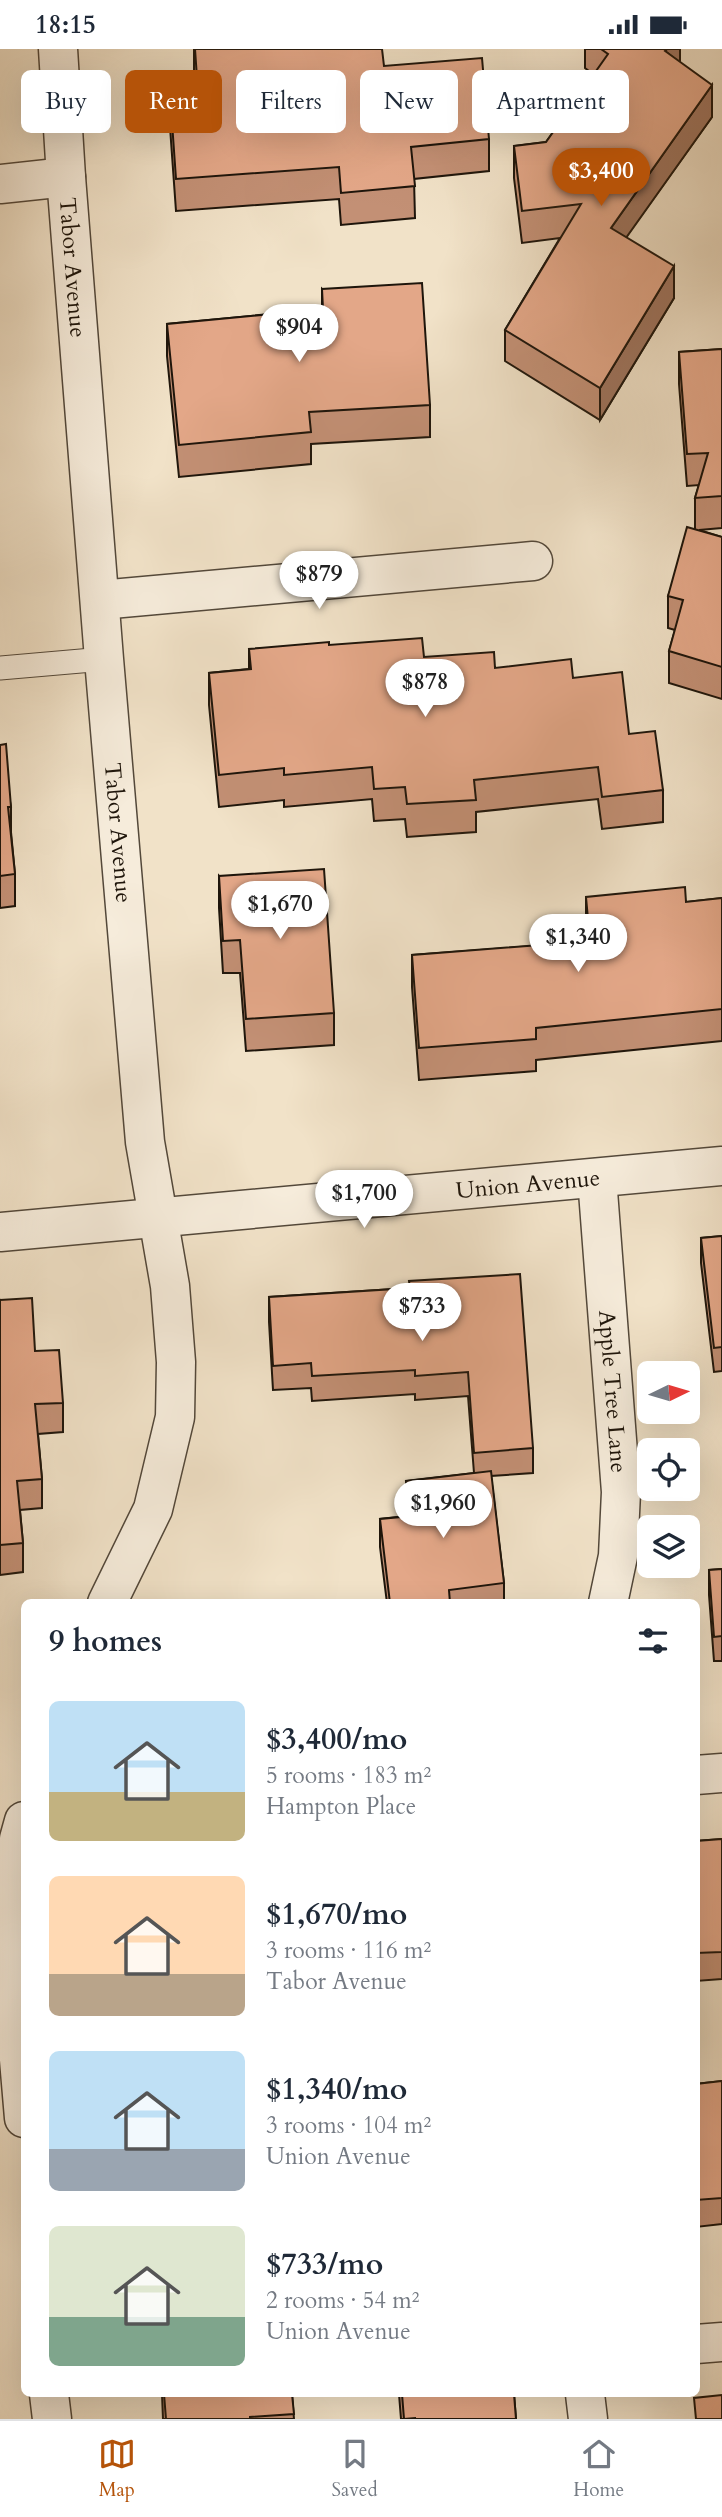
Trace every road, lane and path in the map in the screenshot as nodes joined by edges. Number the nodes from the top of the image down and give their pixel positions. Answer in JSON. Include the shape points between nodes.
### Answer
{"nodes":[{"id":1,"x":58,"y":49,"type":"edge"},
{"id":2,"x":66,"y":177,"type":"junction"},
{"id":3,"x":0,"y":184,"type":"edge"},
{"id":4,"x":533,"y":561,"type":"dead end"},
{"id":5,"x":100,"y":600,"type":"junction"},
{"id":6,"x":104,"y":659,"type":"junction"},
{"id":7,"x":0,"y":668,"type":"edge"},
{"id":8,"x":722,"y":1166,"type":"edge"},
{"id":9,"x":597,"y":1178,"type":"junction"},
{"id":10,"x":157,"y":1218,"type":"junction"},
{"id":11,"x":0,"y":1232,"type":"edge"},
{"id":12,"x":109,"y":1599,"type":"edge"},
{"id":13,"x":609,"y":1599,"type":"edge"},
{"id":14,"x":722,"y":1773,"type":"edge"},
{"id":15,"x":700,"y":1775,"type":"edge"},
{"id":16,"x":21,"y":1832,"type":"edge"},
{"id":17,"x":21,"y":2083,"type":"edge"},
{"id":18,"x":722,"y":2342,"type":"edge"},
{"id":19,"x":700,"y":2344,"type":"edge"},
{"id":20,"x":49,"y":2397,"type":"edge"},
{"id":21,"x":585,"y":2397,"type":"edge"},
{"id":22,"x":52,"y":2419,"type":"edge"},
{"id":23,"x":587,"y":2419,"type":"edge"}],
"edges":[{"from":1,"to":2,"type":"street","name":"Tabor Avenue"},
{"from":2,"to":3,"type":"street"},
{"from":2,"to":5,"type":"street","name":"Tabor Avenue"},
{"from":4,"to":5,"type":"street"},
{"from":5,"to":6,"type":"street","name":"Tabor Avenue"},
{"from":6,"to":7,"type":"lane"},
{"from":6,"to":10,"type":"street","name":"Tabor Avenue","via":[[145,1142]]},
{"from":8,"to":9,"type":"street","name":"Union Avenue"},
{"from":9,"to":10,"type":"street","name":"Union Avenue"},
{"from":9,"to":13,"type":"street","name":"Apple Tree Lane","via":[[621,1492],[618,1556]]},
{"from":10,"to":11,"type":"street","name":"Union Avenue"},
{"from":10,"to":12,"type":"street","name":"Tabor Avenue","via":[[170,1286],[175,1417],[153,1509]]},
{"from":14,"to":15,"type":"street"},
{"from":16,"to":17,"type":"street","via":[[9,1942]]},
{"from":18,"to":19,"type":"street"},
{"from":20,"to":22,"type":"street"},
{"from":21,"to":23,"type":"street"}]}
